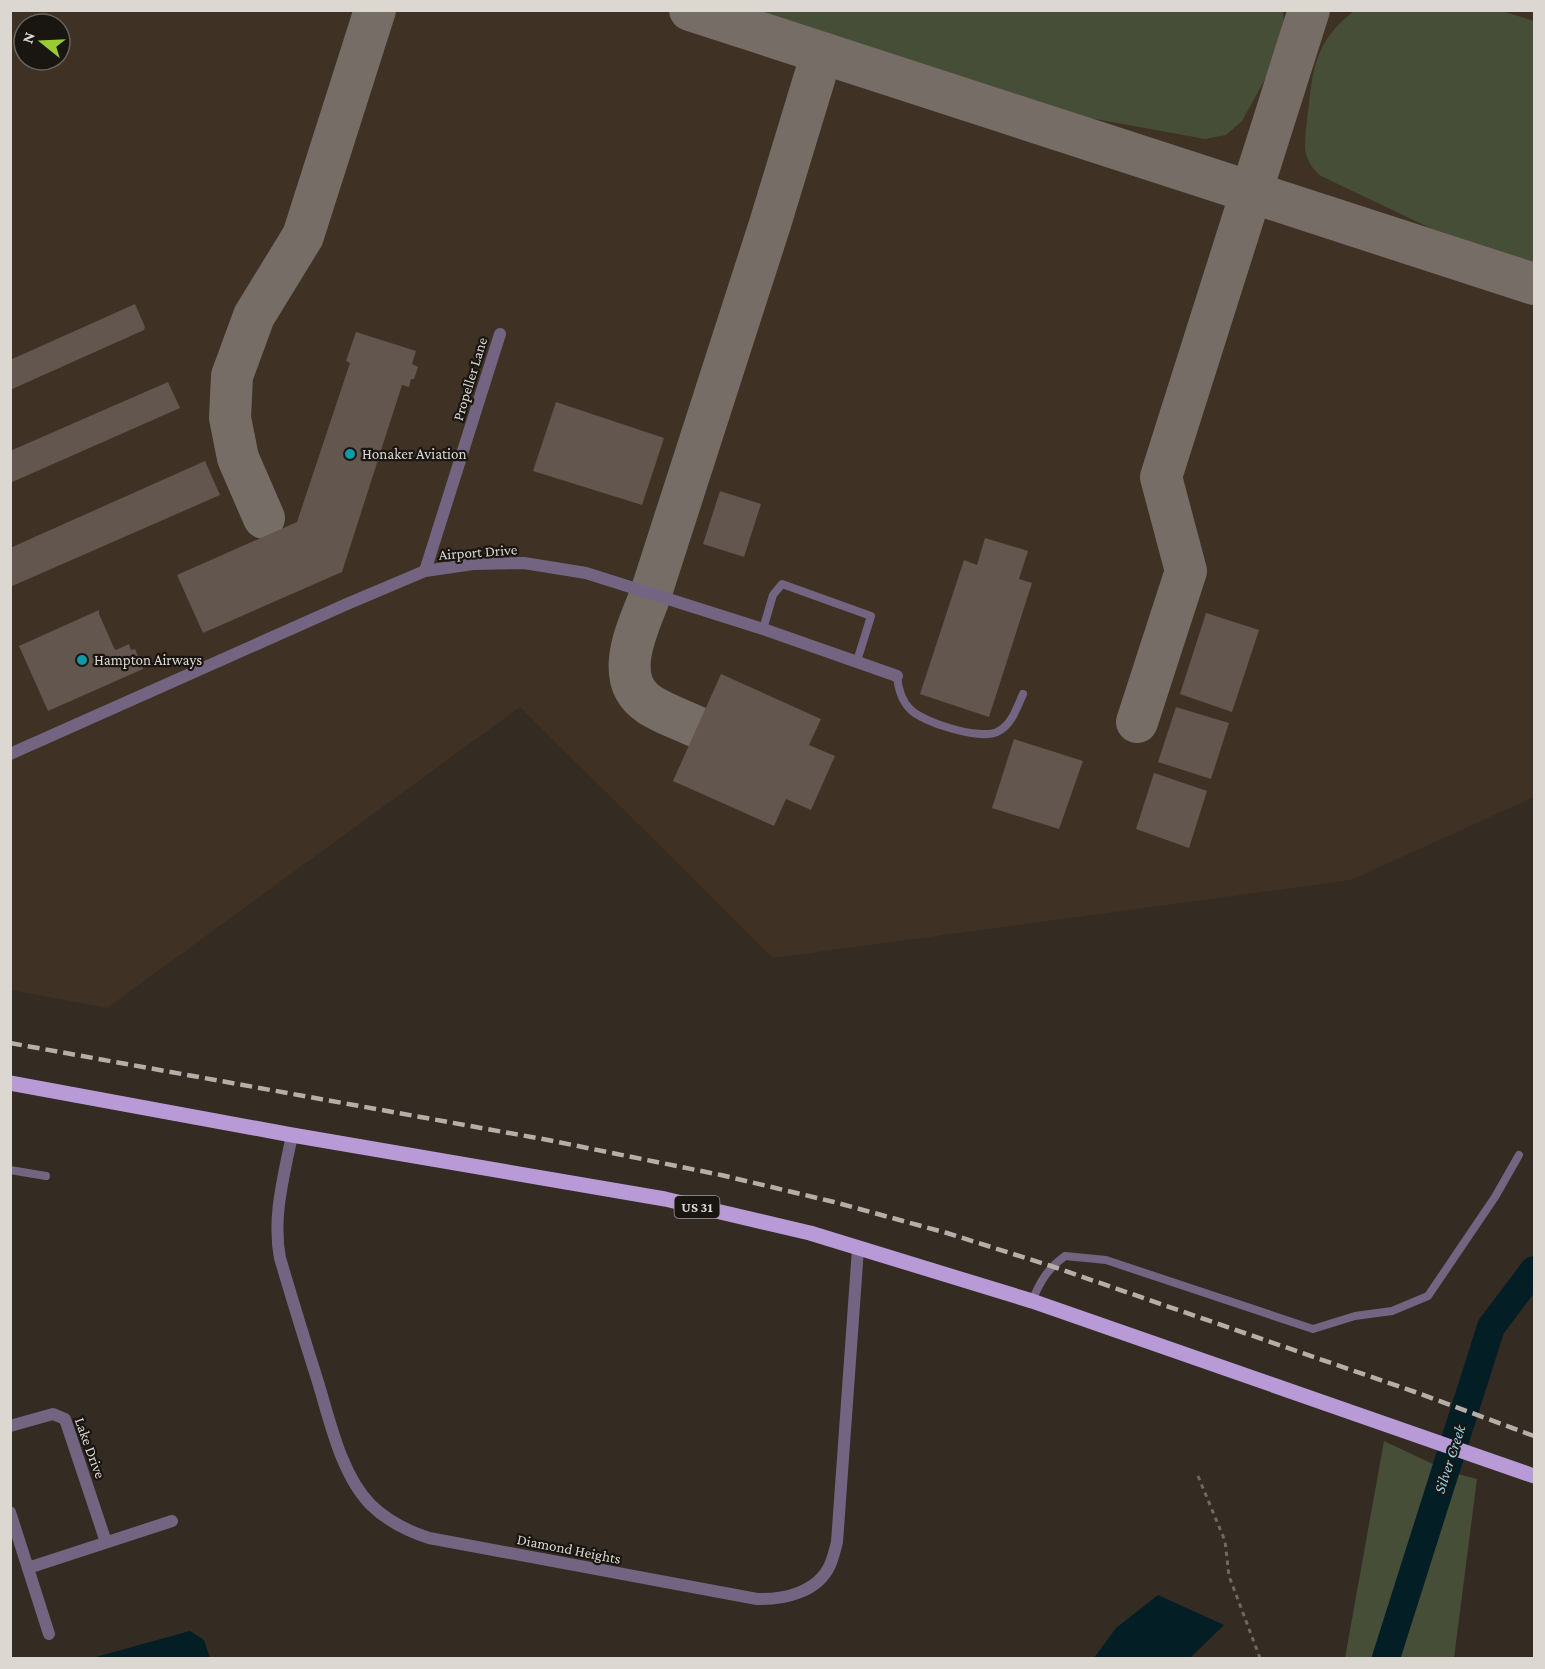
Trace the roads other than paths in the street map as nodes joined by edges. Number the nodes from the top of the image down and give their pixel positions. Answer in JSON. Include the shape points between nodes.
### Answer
{"nodes":[{"id":1,"x":500,"y":334,"type":"dead end"},
{"id":2,"x":425,"y":572,"type":"junction"},
{"id":3,"x":763,"y":629,"type":"junction"},
{"id":4,"x":857,"y":662,"type":"junction"},
{"id":5,"x":897,"y":676,"type":"joint"},
{"id":6,"x":1023,"y":694,"type":"dead end"},
{"id":7,"x":10,"y":754,"type":"edge"},
{"id":8,"x":10,"y":1083,"type":"edge"},
{"id":9,"x":292,"y":1135,"type":"junction"},
{"id":10,"x":1519,"y":1155,"type":"dead end"},
{"id":11,"x":10,"y":1170,"type":"edge"},
{"id":12,"x":46,"y":1176,"type":"dead end"},
{"id":13,"x":858,"y":1249,"type":"junction"},
{"id":14,"x":1032,"y":1301,"type":"junction"},
{"id":15,"x":10,"y":1426,"type":"edge"},
{"id":16,"x":1534,"y":1476,"type":"edge"},
{"id":17,"x":10,"y":1512,"type":"edge"},
{"id":18,"x":172,"y":1521,"type":"dead end"},
{"id":19,"x":106,"y":1542,"type":"junction"},
{"id":20,"x":28,"y":1568,"type":"junction"},
{"id":21,"x":49,"y":1634,"type":"dead end"}],
"edges":[{"from":1,"to":2,"type":"street","name":"Propeller Lane"},
{"from":2,"to":3,"type":"street","name":"Airport Drive","via":[[502,563],[556,568],[615,581]]},
{"from":2,"to":7,"type":"street","name":"Airport Drive"},
{"from":3,"to":4,"type":"street","name":"Airport Drive"},
{"from":3,"to":4,"type":"lane","via":[[773,595],[782,584],[871,616]]},
{"from":4,"to":5,"type":"street","name":"Airport Drive"},
{"from":5,"to":6,"type":"lane","via":[[911,711],[975,734],[997,732],[1005,727]]},
{"from":8,"to":9,"type":"main road","number":"US 31"},
{"from":9,"to":13,"type":"main road","number":"US 31","via":[[665,1199],[810,1233]]},
{"from":9,"to":13,"type":"street","name":"Diamond Heights","via":[[278,1203],[276,1241],[338,1448],[369,1503],[389,1520],[429,1538],[757,1599],[773,1600],[814,1584],[829,1567],[837,1542]]},
{"from":10,"to":14,"type":"lane","via":[[1428,1296],[1392,1311],[1355,1316],[1313,1329],[1106,1260],[1065,1256],[1041,1279]]},
{"from":11,"to":12,"type":"lane"},
{"from":13,"to":14,"type":"main road","number":"US 31"},
{"from":14,"to":16,"type":"main road","number":"US 31"},
{"from":15,"to":19,"type":"street","name":"Lake Drive","via":[[53,1413],[65,1419]]},
{"from":17,"to":20,"type":"street"},
{"from":18,"to":19,"type":"street"},
{"from":19,"to":20,"type":"street"},
{"from":20,"to":21,"type":"street"}]}
